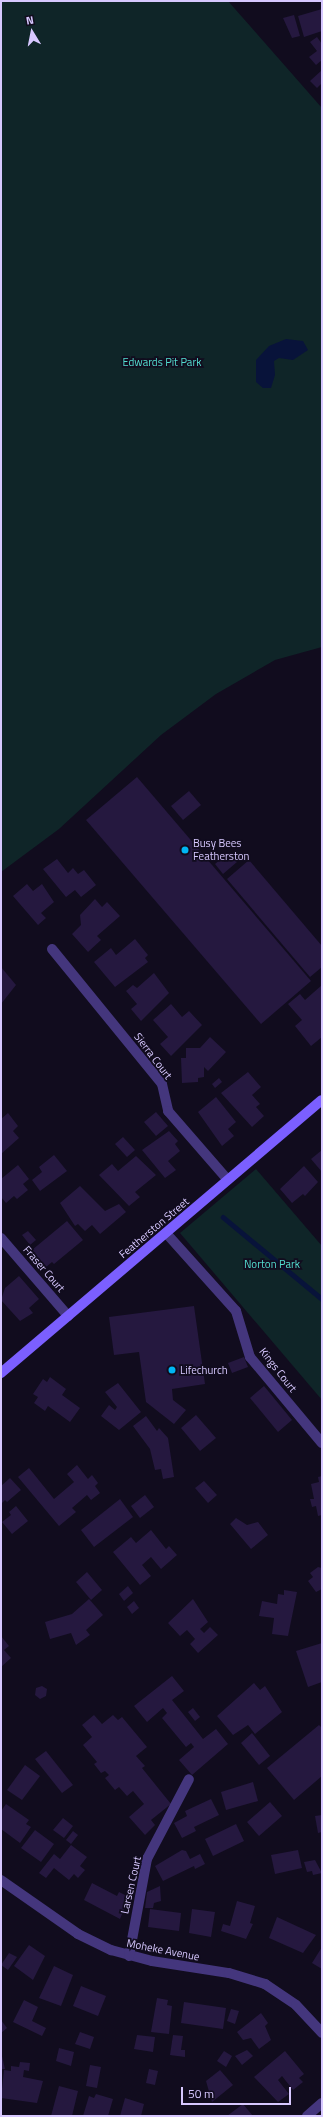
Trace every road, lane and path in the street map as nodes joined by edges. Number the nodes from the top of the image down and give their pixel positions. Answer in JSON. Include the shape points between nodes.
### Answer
{"nodes":[{"id":1,"x":52,"y":949,"type":"dead end"},
{"id":2,"x":322,"y":1100,"type":"edge"},
{"id":3,"x":228,"y":1180,"type":"junction"},
{"id":4,"x":166,"y":1233,"type":"junction"},
{"id":5,"x":1,"y":1238,"type":"edge"},
{"id":6,"x":68,"y":1316,"type":"junction"},
{"id":7,"x":1,"y":1373,"type":"edge"},
{"id":8,"x":322,"y":1443,"type":"edge"},
{"id":9,"x":188,"y":1779,"type":"dead end"},
{"id":10,"x":1,"y":1880,"type":"edge"},
{"id":11,"x":129,"y":1956,"type":"junction"},
{"id":12,"x":322,"y":2033,"type":"edge"},
{"id":13,"x":322,"y":2103,"type":"edge"},
{"id":14,"x":307,"y":2116,"type":"edge"}],
"edges":[{"from":1,"to":3,"type":"street","name":"Sierra Court","via":[[162,1084],[168,1111]]},
{"from":2,"to":3,"type":"main road","name":"Featherston Street"},
{"from":3,"to":4,"type":"main road","name":"Featherston Street"},
{"from":4,"to":6,"type":"main road","name":"Featherston Street"},
{"from":4,"to":8,"type":"street","name":"Kings Court","via":[[236,1311],[250,1357]]},
{"from":5,"to":6,"type":"street","name":"Fraser Court"},
{"from":6,"to":7,"type":"main road","name":"Featherston Street"},
{"from":9,"to":11,"type":"street","name":"Larsen Court","via":[[147,1859]]},
{"from":10,"to":11,"type":"street","name":"Moheke Avenue","via":[[78,1934]]},
{"from":11,"to":12,"type":"street","name":"Moheke Avenue","via":[[229,1973],[265,1984],[296,2005]]},
{"from":13,"to":14,"type":"street"}]}
